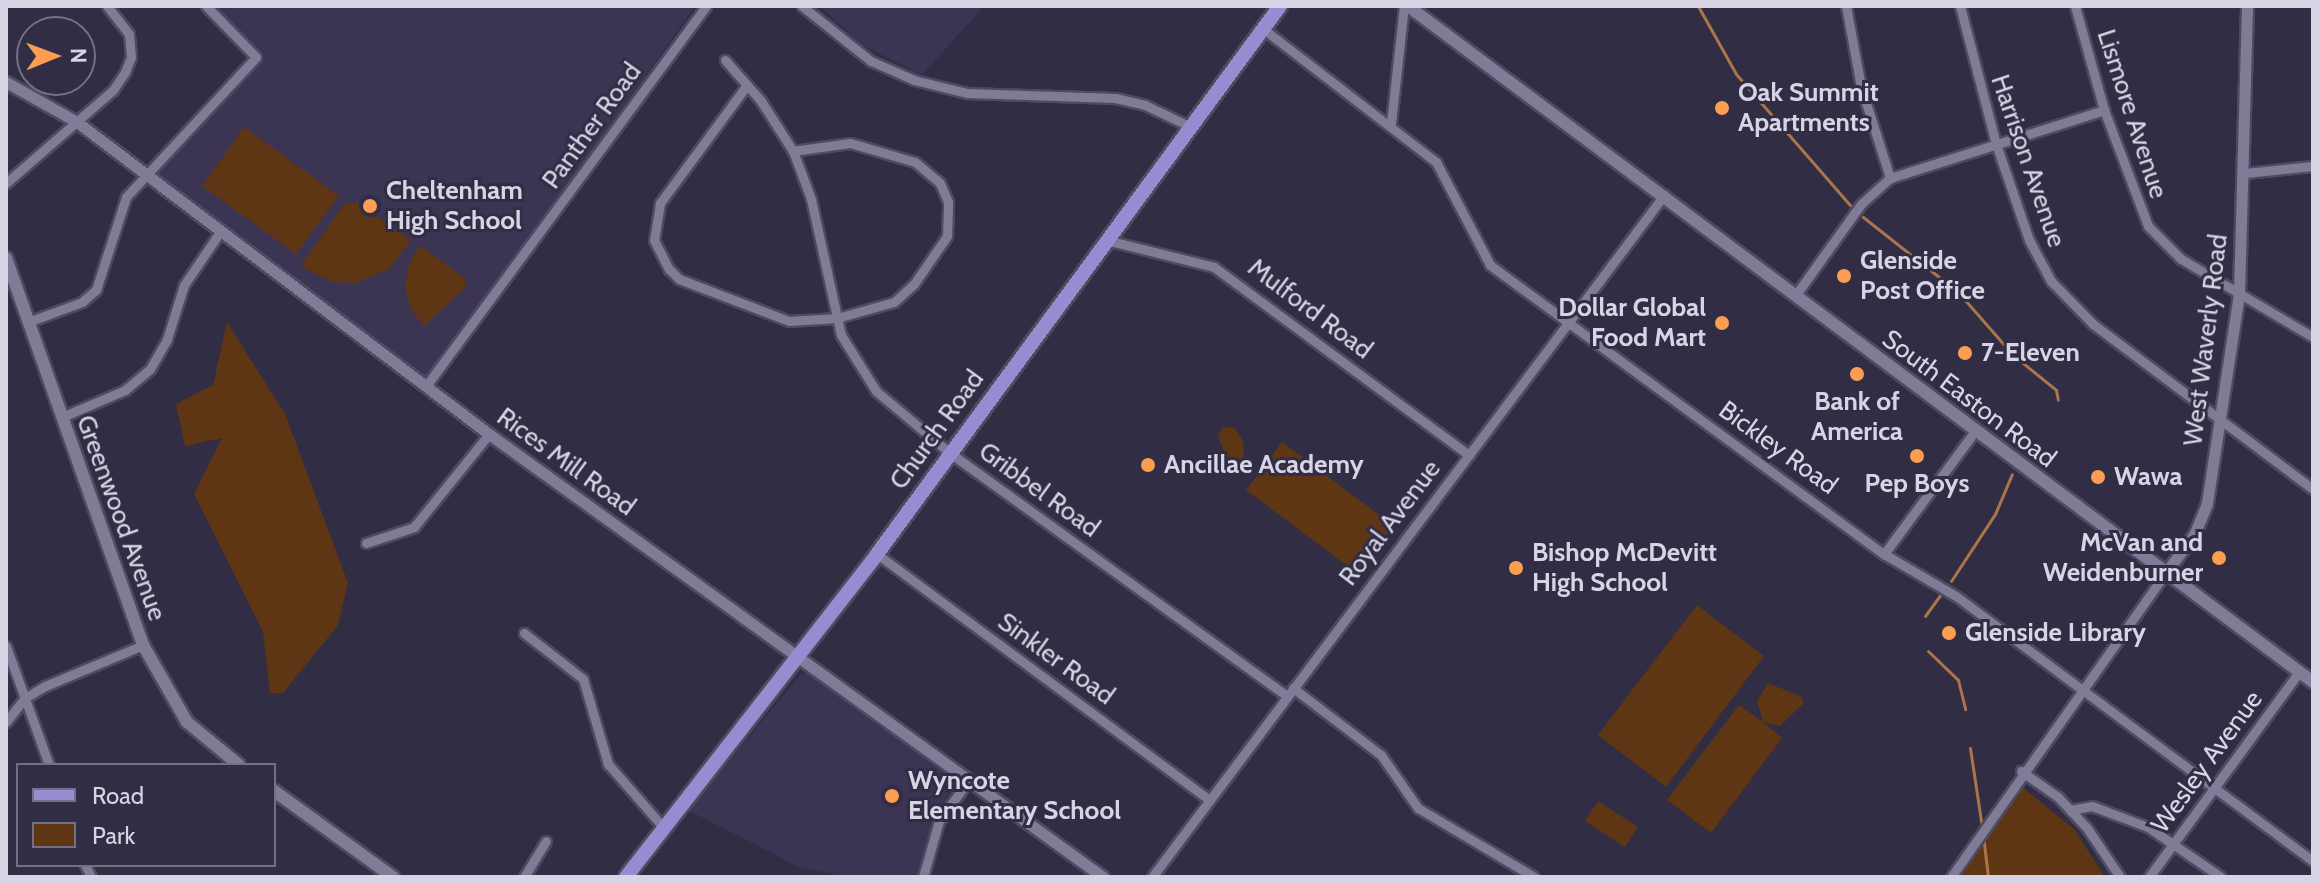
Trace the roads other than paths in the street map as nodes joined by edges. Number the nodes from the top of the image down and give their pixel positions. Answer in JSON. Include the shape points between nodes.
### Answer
{"nodes":[{"id":1,"x":107,"y":6,"type":"edge"},
{"id":2,"x":206,"y":6,"type":"edge"},
{"id":3,"x":802,"y":6,"type":"edge"},
{"id":4,"x":1280,"y":6,"type":"edge"},
{"id":5,"x":1406,"y":6,"type":"edge"},
{"id":6,"x":1846,"y":6,"type":"edge"},
{"id":7,"x":1960,"y":6,"type":"edge"},
{"id":8,"x":2075,"y":6,"type":"edge"},
{"id":9,"x":2247,"y":6,"type":"edge"},
{"id":10,"x":706,"y":7,"type":"edge"},
{"id":11,"x":1262,"y":28,"type":"junction"},
{"id":12,"x":725,"y":60,"type":"dead end"},
{"id":13,"x":6,"y":82,"type":"edge"},
{"id":14,"x":747,"y":85,"type":"junction"},
{"id":15,"x":2104,"y":110,"type":"junction"},
{"id":16,"x":77,"y":122,"type":"junction"},
{"id":17,"x":1391,"y":123,"type":"junction"},
{"id":18,"x":1191,"y":127,"type":"junction"},
{"id":19,"x":1996,"y":144,"type":"junction"},
{"id":20,"x":793,"y":151,"type":"junction"},
{"id":21,"x":2313,"y":166,"type":"edge"},
{"id":22,"x":2245,"y":173,"type":"junction"},
{"id":23,"x":144,"y":175,"type":"junction"},
{"id":24,"x":1890,"y":178,"type":"junction"},
{"id":25,"x":6,"y":183,"type":"edge"},
{"id":26,"x":1664,"y":195,"type":"junction"},
{"id":27,"x":220,"y":232,"type":"junction"},
{"id":28,"x":1106,"y":240,"type":"junction"},
{"id":29,"x":6,"y":258,"type":"edge"},
{"id":30,"x":2239,"y":293,"type":"junction"},
{"id":31,"x":1795,"y":296,"type":"junction"},
{"id":32,"x":837,"y":318,"type":"junction"},
{"id":33,"x":28,"y":322,"type":"junction"},
{"id":34,"x":1570,"y":322,"type":"junction"},
{"id":35,"x":2313,"y":337,"type":"edge"},
{"id":36,"x":426,"y":386,"type":"junction"},
{"id":37,"x":62,"y":417,"type":"junction"},
{"id":38,"x":2220,"y":419,"type":"junction"},
{"id":39,"x":1975,"y":431,"type":"junction"},
{"id":40,"x":489,"y":434,"type":"junction"},
{"id":41,"x":950,"y":453,"type":"junction"},
{"id":42,"x":1469,"y":455,"type":"junction"},
{"id":43,"x":2313,"y":489,"type":"edge"},
{"id":44,"x":366,"y":543,"type":"dead end"},
{"id":45,"x":877,"y":554,"type":"junction"},
{"id":46,"x":1884,"y":554,"type":"junction"},
{"id":47,"x":2167,"y":571,"type":"junction"},
{"id":48,"x":524,"y":633,"type":"dead end"},
{"id":49,"x":143,"y":645,"type":"junction"},
{"id":50,"x":6,"y":646,"type":"edge"},
{"id":51,"x":798,"y":655,"type":"junction"},
{"id":52,"x":2299,"y":672,"type":"junction"},
{"id":53,"x":2313,"y":682,"type":"edge"},
{"id":54,"x":2080,"y":689,"type":"junction"},
{"id":55,"x":1290,"y":692,"type":"junction"},
{"id":56,"x":25,"y":698,"type":"junction"},
{"id":57,"x":6,"y":722,"type":"edge"},
{"id":58,"x":48,"y":763,"type":"edge"},
{"id":59,"x":237,"y":763,"type":"edge"},
{"id":60,"x":2021,"y":771,"type":"junction"},
{"id":61,"x":968,"y":781,"type":"junction"},
{"id":62,"x":2215,"y":790,"type":"junction"},
{"id":63,"x":276,"y":792,"type":"edge"},
{"id":64,"x":1209,"y":800,"type":"junction"},
{"id":65,"x":2070,"y":810,"type":"junction"},
{"id":66,"x":665,"y":829,"type":"junction"},
{"id":67,"x":546,"y":841,"type":"dead end"},
{"id":68,"x":2175,"y":844,"type":"junction"},
{"id":69,"x":2313,"y":861,"type":"edge"},
{"id":70,"x":393,"y":877,"type":"edge"},
{"id":71,"x":524,"y":877,"type":"edge"},
{"id":72,"x":626,"y":877,"type":"edge"},
{"id":73,"x":923,"y":877,"type":"edge"},
{"id":74,"x":1103,"y":877,"type":"edge"},
{"id":75,"x":1152,"y":877,"type":"edge"},
{"id":76,"x":1536,"y":877,"type":"edge"},
{"id":77,"x":1951,"y":877,"type":"edge"},
{"id":78,"x":2120,"y":877,"type":"edge"},
{"id":79,"x":2149,"y":877,"type":"edge"},
{"id":80,"x":2221,"y":877,"type":"edge"}],
"edges":[{"from":1,"to":16,"type":"street","via":[[129,34],[131,57],[113,90]]},
{"from":2,"to":23,"type":"street","via":[[256,57]]},
{"from":3,"to":18,"type":"street","via":[[871,61],[914,80],[967,93],[1131,101]]},
{"from":4,"to":11,"type":"main road","name":"Church Road"},
{"from":5,"to":17,"type":"street"},
{"from":5,"to":26,"type":"main road","name":"South Easton Road"},
{"from":6,"to":24,"type":"street","via":[[1861,87]]},
{"from":7,"to":19,"type":"street","name":"Harrison Avenue"},
{"from":8,"to":15,"type":"street","name":"Lismore Avenue"},
{"from":9,"to":22,"type":"street","name":"West Waverly Road"},
{"from":10,"to":36,"type":"street","name":"Panther Road"},
{"from":11,"to":17,"type":"street","name":"Bickley Road"},
{"from":11,"to":18,"type":"main road","name":"Church Road"},
{"from":12,"to":14,"type":"street","name":"Gribbel Road"},
{"from":13,"to":16,"type":"street","name":"Rices Mill Road"},
{"from":14,"to":20,"type":"street","name":"Gribbel Road"},
{"from":14,"to":32,"type":"street","via":[[663,198],[653,230],[656,248],[679,279],[780,319]]},
{"from":15,"to":19,"type":"street"},
{"from":15,"to":30,"type":"street","name":"Lismore Avenue","via":[[2148,226],[2181,259]]},
{"from":16,"to":23,"type":"street","name":"Rices Mill Road"},
{"from":16,"to":25,"type":"street"},
{"from":17,"to":34,"type":"street","name":"Bickley Road","via":[[1441,169],[1485,259]]},
{"from":18,"to":28,"type":"main road","name":"Church Road"},
{"from":19,"to":24,"type":"street"},
{"from":19,"to":38,"type":"street","name":"Harrison Avenue","via":[[2029,240],[2060,291],[2093,324]]},
{"from":20,"to":32,"type":"street","name":"Gribbel Road","via":[[811,199]]},
{"from":20,"to":32,"type":"street","via":[[844,143],[908,159],[934,176],[948,202],[945,240],[908,291],[875,310]]},
{"from":21,"to":22,"type":"street"},
{"from":22,"to":30,"type":"street","name":"West Waverly Road"},
{"from":23,"to":27,"type":"street","name":"Rices Mill Road"},
{"from":23,"to":33,"type":"street","via":[[117,215],[96,290],[82,302]]},
{"from":24,"to":31,"type":"street","via":[[1861,204]]},
{"from":26,"to":31,"type":"main road","name":"South Easton Road"},
{"from":26,"to":34,"type":"street","name":"Royal Avenue"},
{"from":27,"to":36,"type":"street","name":"Rices Mill Road"},
{"from":27,"to":37,"type":"street","via":[[184,285],[167,339],[150,369],[125,390]]},
{"from":28,"to":41,"type":"main road","name":"Church Road"},
{"from":28,"to":42,"type":"street","name":"Mulford Road","via":[[1170,252],[1222,271]]},
{"from":29,"to":33,"type":"main road","name":"Greenwood Avenue"},
{"from":30,"to":35,"type":"street","name":"Lismore Avenue"},
{"from":30,"to":38,"type":"street","name":"West Waverly Road"},
{"from":31,"to":39,"type":"main road","name":"South Easton Road"},
{"from":32,"to":41,"type":"street","name":"Gribbel Road","via":[[851,359],[866,380]]},
{"from":33,"to":37,"type":"main road","name":"Greenwood Avenue"},
{"from":34,"to":42,"type":"street","name":"Royal Avenue"},
{"from":34,"to":46,"type":"street","name":"Bickley Road"},
{"from":36,"to":40,"type":"street","name":"Rices Mill Road"},
{"from":37,"to":49,"type":"main road","name":"Greenwood Avenue"},
{"from":38,"to":43,"type":"street","name":"Harrison Avenue"},
{"from":38,"to":47,"type":"street","name":"West Waverly Road","via":[[2203,517]]},
{"from":39,"to":46,"type":"street"},
{"from":39,"to":47,"type":"main road","name":"South Easton Road"},
{"from":40,"to":44,"type":"street","via":[[414,527]]},
{"from":40,"to":51,"type":"street","name":"Rices Mill Road"},
{"from":41,"to":45,"type":"main road","name":"Church Road"},
{"from":41,"to":55,"type":"street","name":"Gribbel Road"},
{"from":42,"to":55,"type":"street","name":"Royal Avenue"},
{"from":45,"to":51,"type":"main road","name":"Church Road"},
{"from":45,"to":64,"type":"street","name":"Sinkler Road"},
{"from":46,"to":54,"type":"street","name":"Bickley Road","via":[[1942,586]]},
{"from":47,"to":52,"type":"main road","name":"South Easton Road"},
{"from":47,"to":54,"type":"street"},
{"from":48,"to":66,"type":"street","via":[[583,679],[610,769]]},
{"from":49,"to":56,"type":"street"},
{"from":49,"to":59,"type":"main road","name":"Greenwood Avenue","via":[[187,722]]},
{"from":50,"to":56,"type":"street"},
{"from":51,"to":61,"type":"street","name":"Rices Mill Road"},
{"from":51,"to":66,"type":"main road","name":"Church Road"},
{"from":52,"to":53,"type":"main road","name":"South Easton Road"},
{"from":52,"to":62,"type":"street","name":"Wesley Avenue"},
{"from":54,"to":60,"type":"street"},
{"from":54,"to":62,"type":"street","name":"Bickley Road"},
{"from":55,"to":64,"type":"street","name":"Royal Avenue"},
{"from":55,"to":76,"type":"street","name":"Gribbel Road","via":[[1381,755],[1418,808]]},
{"from":56,"to":57,"type":"street"},
{"from":56,"to":58,"type":"street"},
{"from":60,"to":65,"type":"street"},
{"from":60,"to":77,"type":"street"},
{"from":61,"to":73,"type":"street","via":[[939,821]]},
{"from":61,"to":74,"type":"street","name":"Rices Mill Road"},
{"from":62,"to":68,"type":"street","name":"Wesley Avenue"},
{"from":62,"to":69,"type":"street","name":"Bickley Road"},
{"from":63,"to":70,"type":"main road"},
{"from":64,"to":75,"type":"street","name":"Royal Avenue"},
{"from":65,"to":68,"type":"street","via":[[2085,805],[2102,809]]},
{"from":65,"to":78,"type":"street"},
{"from":66,"to":72,"type":"main road","name":"Church Road"},
{"from":67,"to":71,"type":"street"},
{"from":68,"to":79,"type":"street","name":"Wesley Avenue"},
{"from":68,"to":80,"type":"street"}]}
